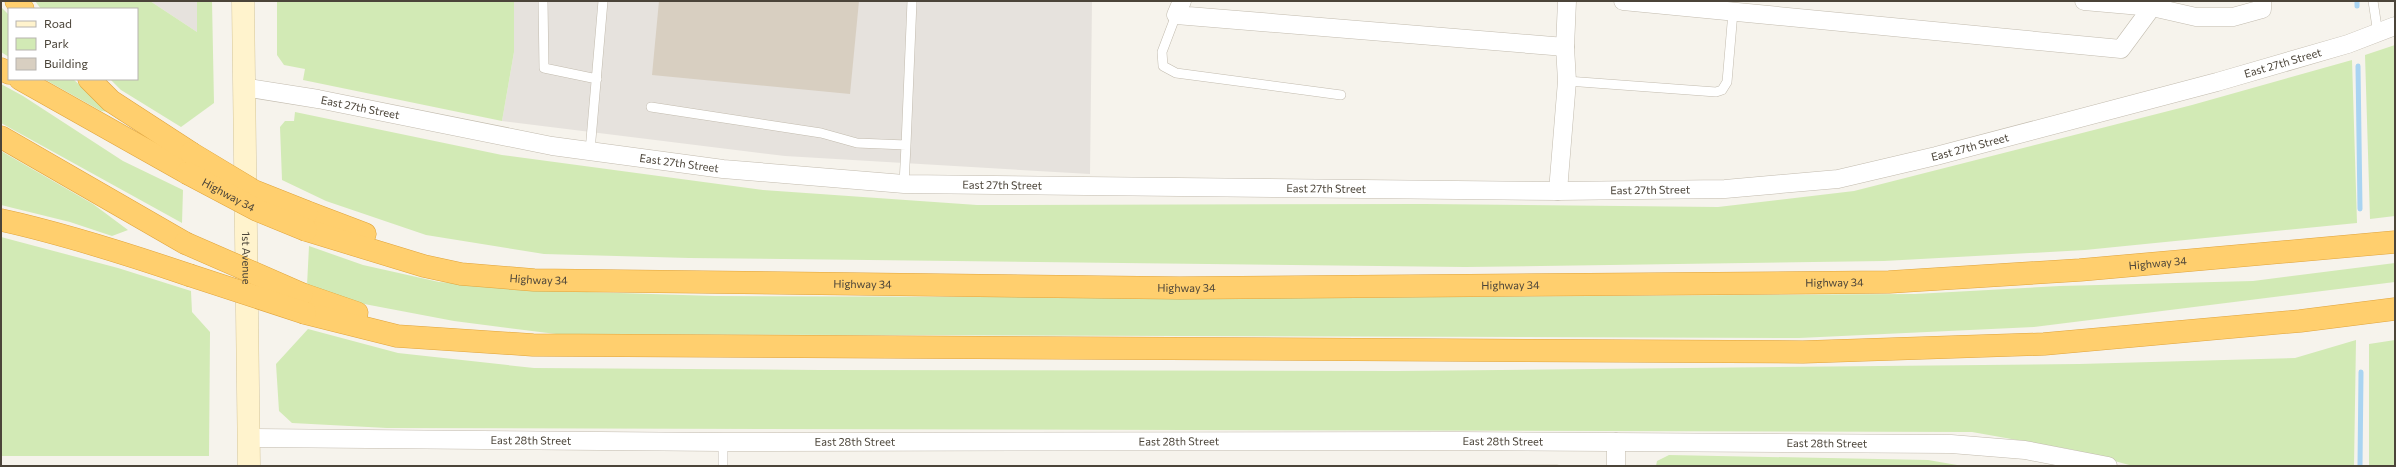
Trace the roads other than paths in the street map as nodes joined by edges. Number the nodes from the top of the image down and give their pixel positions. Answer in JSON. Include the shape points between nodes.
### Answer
{"nodes":[{"id":1,"x":243,"y":1,"type":"edge"},
{"id":2,"x":543,"y":1,"type":"edge"},
{"id":3,"x":603,"y":1,"type":"edge"},
{"id":4,"x":912,"y":1,"type":"edge"},
{"id":5,"x":1567,"y":1,"type":"edge"},
{"id":6,"x":1623,"y":1,"type":"edge"},
{"id":7,"x":2084,"y":1,"type":"edge"},
{"id":8,"x":2262,"y":1,"type":"edge"},
{"id":9,"x":2373,"y":1,"type":"edge"},
{"id":10,"x":2152,"y":7,"type":"junction"},
{"id":11,"x":1179,"y":8,"type":"edge"},
{"id":12,"x":1733,"y":12,"type":"junction"},
{"id":13,"x":2395,"y":26,"type":"edge"},
{"id":14,"x":2378,"y":34,"type":"junction"},
{"id":15,"x":1565,"y":48,"type":"junction"},
{"id":16,"x":597,"y":79,"type":"junction"},
{"id":17,"x":22,"y":80,"type":"edge"},
{"id":18,"x":90,"y":80,"type":"edge"},
{"id":19,"x":1567,"y":81,"type":"junction"},
{"id":20,"x":243,"y":87,"type":"junction"},
{"id":21,"x":1341,"y":95,"type":"dead end"},
{"id":22,"x":651,"y":107,"type":"dead end"},
{"id":23,"x":1,"y":137,"type":"edge"},
{"id":24,"x":906,"y":145,"type":"junction"},
{"id":25,"x":590,"y":151,"type":"junction"},
{"id":26,"x":189,"y":163,"type":"junction"},
{"id":27,"x":904,"y":184,"type":"junction"},
{"id":28,"x":1558,"y":191,"type":"junction"},
{"id":29,"x":1,"y":220,"type":"edge"},
{"id":30,"x":2395,"y":242,"type":"edge"},
{"id":31,"x":304,"y":304,"type":"junction"},
{"id":32,"x":2395,"y":309,"type":"edge"},
{"id":33,"x":249,"y":438,"type":"junction"},
{"id":34,"x":723,"y":442,"type":"junction"},
{"id":35,"x":1616,"y":442,"type":"junction"},
{"id":36,"x":249,"y":466,"type":"edge"},
{"id":37,"x":723,"y":466,"type":"edge"},
{"id":38,"x":1616,"y":466,"type":"edge"},
{"id":39,"x":2108,"y":466,"type":"edge"}],
"edges":[{"from":1,"to":20,"type":"main road","name":"1st Avenue"},
{"from":2,"to":16,"type":"lane","via":[[544,68]]},
{"from":3,"to":16,"type":"lane"},
{"from":4,"to":24,"type":"lane"},
{"from":5,"to":15,"type":"street"},
{"from":6,"to":12,"type":"street"},
{"from":7,"to":10,"type":"street"},
{"from":8,"to":10,"type":"street","via":[[2262,9],[2233,17],[2196,17]]},
{"from":9,"to":14,"type":"lane"},
{"from":10,"to":12,"type":"street","via":[[2121,49]]},
{"from":11,"to":15,"type":"street"},
{"from":11,"to":21,"type":"lane","via":[[1162,52],[1163,66],[1176,73]]},
{"from":12,"to":19,"type":"lane","via":[[1728,75],[1722,90],[1716,92]]},
{"from":13,"to":14,"type":"street","name":"East 27th Street"},
{"from":14,"to":28,"type":"street","name":"East 27th Street","via":[[2217,82],[1838,180],[1725,189]]},
{"from":15,"to":19,"type":"street"},
{"from":16,"to":25,"type":"lane"},
{"from":17,"to":26,"type":"highway"},
{"from":18,"to":26,"type":"highway","via":[[111,101]]},
{"from":19,"to":28,"type":"street"},
{"from":20,"to":25,"type":"street","name":"East 27th Street"},
{"from":20,"to":33,"type":"main road","name":"1st Avenue"},
{"from":22,"to":24,"type":"lane","via":[[821,133],[857,143]]},
{"from":23,"to":31,"type":"highway","bridge":true,"via":[[184,243]]},
{"from":24,"to":27,"type":"lane"},
{"from":25,"to":27,"type":"street","name":"East 27th Street","via":[[723,169]]},
{"from":26,"to":30,"type":"highway","name":"Highway 34","bridge":true,"via":[[254,191],[307,221],[492,268],[573,280],[1179,288],[1889,282],[2080,270]]},
{"from":27,"to":28,"type":"street","name":"East 27th Street"},
{"from":29,"to":31,"type":"highway","bridge":true,"via":[[114,249],[189,275]]},
{"from":31,"to":32,"type":"highway","via":[[397,336],[533,345],[1803,352],[2044,344],[2300,321]]},
{"from":33,"to":34,"type":"street","name":"East 28th Street"},
{"from":33,"to":36,"type":"main road","name":"1st Avenue"},
{"from":34,"to":35,"type":"street","name":"East 28th Street"},
{"from":34,"to":37,"type":"lane"},
{"from":35,"to":38,"type":"street"},
{"from":35,"to":39,"type":"street","name":"East 28th Street","via":[[1951,444],[2025,450]]}]}
